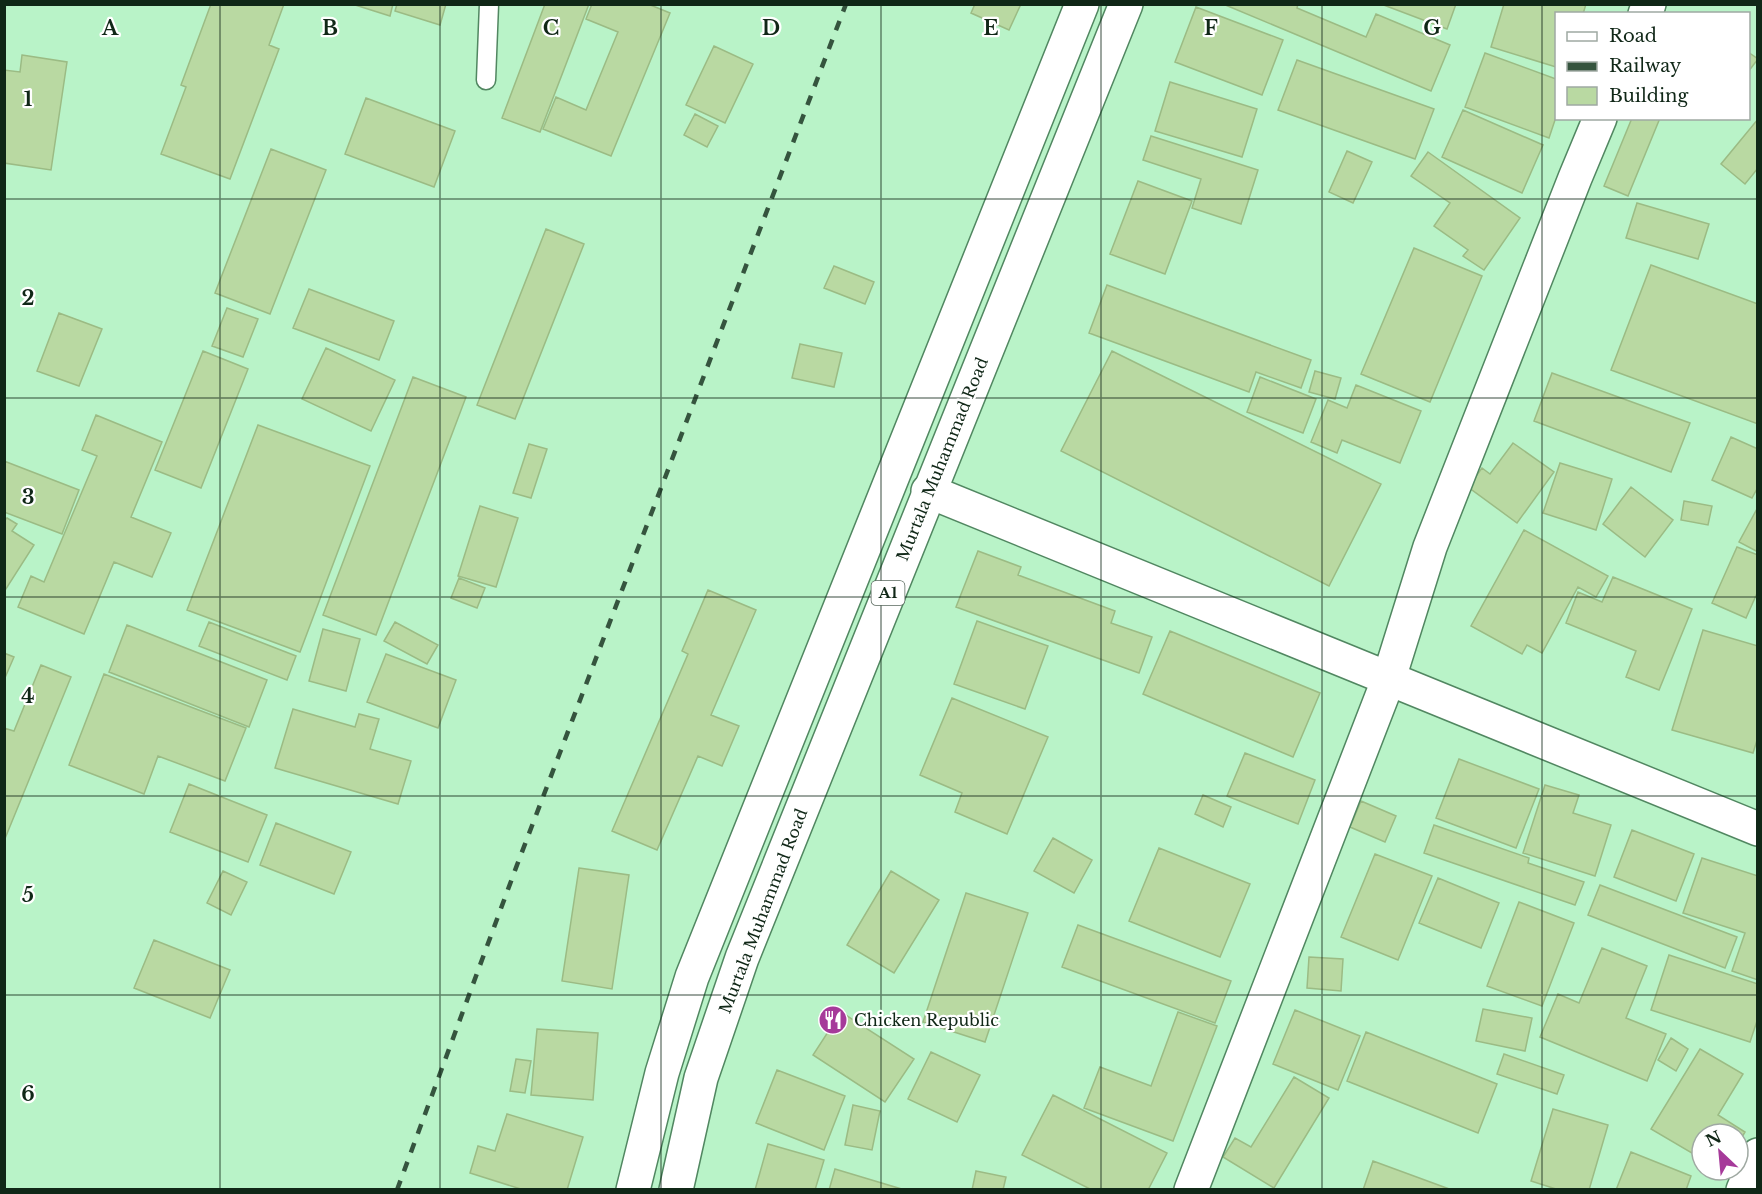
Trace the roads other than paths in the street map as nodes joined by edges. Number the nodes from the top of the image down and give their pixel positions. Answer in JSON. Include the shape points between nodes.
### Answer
{"nodes":[{"id":1,"x":489,"y":4,"type":"edge"},
{"id":2,"x":1082,"y":4,"type":"edge"},
{"id":3,"x":1126,"y":4,"type":"edge"},
{"id":4,"x":486,"y":80,"type":"dead end"},
{"id":5,"x":1599,"y":120,"type":"edge"},
{"id":6,"x":928,"y":491,"type":"junction"},
{"id":7,"x":1389,"y":678,"type":"junction"},
{"id":8,"x":1758,"y":829,"type":"edge"},
{"id":9,"x":1758,"y":1155,"type":"edge"},
{"id":10,"x":633,"y":1190,"type":"edge"},
{"id":11,"x":676,"y":1190,"type":"edge"},
{"id":12,"x":1191,"y":1190,"type":"edge"},
{"id":13,"x":1743,"y":1190,"type":"edge"}],
"edges":[{"from":1,"to":4,"type":"lane"},
{"from":2,"to":10,"type":"main road","number":"A1","via":[[692,977],[662,1073]]},
{"from":3,"to":6,"type":"main road","name":"Murtala Muhammad Road","number":"A1"},
{"from":5,"to":7,"type":"main road","via":[[1430,547]]},
{"from":6,"to":7,"type":"main road"},
{"from":6,"to":11,"type":"main road","name":"Murtala Muhammad Road","number":"A1","via":[[742,958],[701,1078]]},
{"from":7,"to":8,"type":"main road"},
{"from":7,"to":12,"type":"main road"},
{"from":9,"to":13,"type":"main road"}]}
